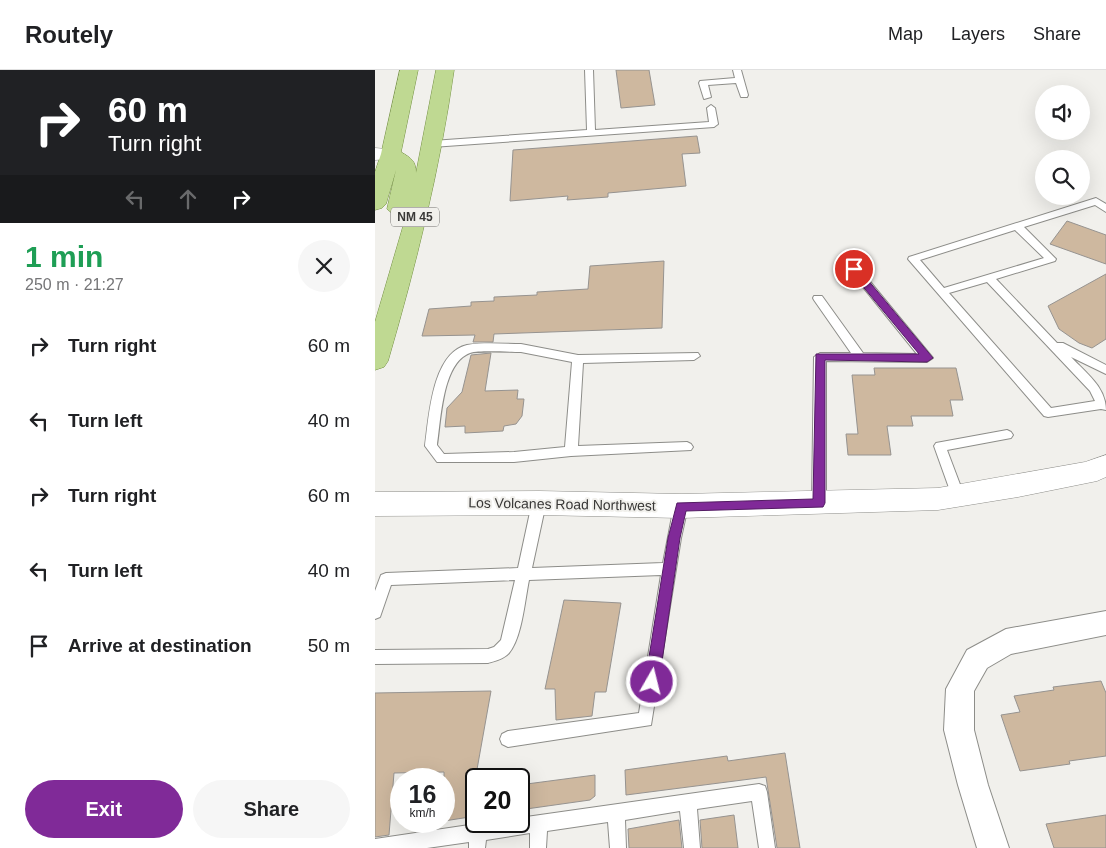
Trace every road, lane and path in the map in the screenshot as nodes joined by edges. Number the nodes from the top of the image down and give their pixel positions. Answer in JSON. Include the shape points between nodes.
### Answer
{"nodes":[{"id":1,"x":445,"y":70,"type":"edge"},
{"id":2,"x":589,"y":70,"type":"edge"},
{"id":3,"x":737,"y":70,"type":"edge"},
{"id":4,"x":407,"y":77,"type":"edge"},
{"id":5,"x":740,"y":80,"type":"junction"},
{"id":6,"x":744,"y":95,"type":"dead end"},
{"id":7,"x":591,"y":133,"type":"junction"},
{"id":8,"x":432,"y":144,"type":"junction"},
{"id":9,"x":383,"y":154,"type":"edge"},
{"id":10,"x":375,"y":204,"type":"edge"},
{"id":11,"x":1106,"y":209,"type":"edge"},
{"id":12,"x":415,"y":221,"type":"junction"},
{"id":13,"x":1017,"y":226,"type":"junction"},
{"id":14,"x":854,"y":269,"type":"dead end"},
{"id":15,"x":989,"y":278,"type":"junction"},
{"id":16,"x":942,"y":292,"type":"junction"},
{"id":17,"x":818,"y":298,"type":"dead end"},
{"id":18,"x":1051,"y":342,"type":"junction"},
{"id":19,"x":694,"y":356,"type":"dead end"},
{"id":20,"x":860,"y":357,"type":"junction"},
{"id":21,"x":578,"y":359,"type":"junction"},
{"id":22,"x":375,"y":361,"type":"edge"},
{"id":23,"x":1106,"y":370,"type":"edge"},
{"id":24,"x":1104,"y":405,"type":"edge"},
{"id":25,"x":1007,"y":435,"type":"dead end"},
{"id":26,"x":687,"y":447,"type":"dead end"},
{"id":27,"x":571,"y":451,"type":"junction"},
{"id":28,"x":1106,"y":466,"type":"edge"},
{"id":29,"x":958,"y":495,"type":"junction"},
{"id":30,"x":539,"y":502,"type":"junction"},
{"id":31,"x":819,"y":503,"type":"junction"},
{"id":32,"x":375,"y":504,"type":"edge"},
{"id":33,"x":681,"y":506,"type":"junction"},
{"id":34,"x":669,"y":569,"type":"junction"},
{"id":35,"x":523,"y":574,"type":"junction"},
{"id":36,"x":375,"y":613,"type":"edge"},
{"id":37,"x":1106,"y":623,"type":"edge"},
{"id":38,"x":375,"y":657,"type":"edge"},
{"id":39,"x":507,"y":739,"type":"dead end"},
{"id":40,"x":688,"y":803,"type":"junction"},
{"id":41,"x":616,"y":813,"type":"junction"},
{"id":42,"x":539,"y":824,"type":"junction"},
{"id":43,"x":478,"y":840,"type":"edge"},
{"id":44,"x":375,"y":847,"type":"edge"},
{"id":45,"x":539,"y":848,"type":"edge"},
{"id":46,"x":618,"y":848,"type":"edge"},
{"id":47,"x":692,"y":848,"type":"edge"},
{"id":48,"x":767,"y":848,"type":"edge"},
{"id":49,"x":993,"y":848,"type":"edge"}],
"edges":[{"from":1,"to":8,"type":"main road","number":"NM 45"},
{"from":2,"to":7,"type":"lane"},
{"from":3,"to":5,"type":"lane"},
{"from":4,"to":8,"type":"main road","via":[[421,91],[419,132]]},
{"from":4,"to":9,"type":"main road","number":"NM 45"},
{"from":5,"to":6,"type":"lane"},
{"from":5,"to":7,"type":"lane","via":[[703,80],[707,97],[700,98],[702,106],[711,108],[714,124]]},
{"from":7,"to":8,"type":"lane"},
{"from":8,"to":12,"type":"main road","number":"NM 45"},
{"from":9,"to":10,"type":"main road","number":"NM 45"},
{"from":9,"to":12,"type":"main road","via":[[405,164],[398,210]]},
{"from":11,"to":13,"type":"lane","via":[[1096,201]]},
{"from":12,"to":22,"type":"main road","number":"NM 45"},
{"from":13,"to":15,"type":"lane","via":[[1051,259]]},
{"from":13,"to":16,"type":"lane","via":[[913,259]]},
{"from":14,"to":20,"type":"lane","via":[[927,358]]},
{"from":15,"to":16,"type":"lane"},
{"from":15,"to":18,"type":"lane"},
{"from":16,"to":24,"type":"lane","via":[[1048,414]]},
{"from":17,"to":20,"type":"lane"},
{"from":18,"to":23,"type":"lane"},
{"from":18,"to":24,"type":"lane","via":[[1094,388]]},
{"from":19,"to":21,"type":"lane"},
{"from":20,"to":31,"type":"lane","via":[[820,357]]},
{"from":21,"to":27,"type":"lane"},
{"from":21,"to":27,"type":"lane","via":[[521,348],[468,349],[450,361],[437,395],[431,446],[441,459]]},
{"from":25,"to":29,"type":"lane","via":[[940,446]]},
{"from":26,"to":27,"type":"lane"},
{"from":28,"to":29,"type":"street","name":"Los Volcanes Road Northwest","via":[[1087,473]]},
{"from":29,"to":31,"type":"street","name":"Los Volcanes Road Northwest","via":[[938,499]]},
{"from":30,"to":32,"type":"street","name":"Los Volcanes Road Northwest"},
{"from":30,"to":33,"type":"street","name":"Los Volcanes Road Northwest"},
{"from":30,"to":35,"type":"lane"},
{"from":31,"to":33,"type":"street","name":"Los Volcanes Road Northwest"},
{"from":33,"to":34,"type":"lane"},
{"from":34,"to":35,"type":"lane"},
{"from":34,"to":39,"type":"lane","via":[[646,720]]},
{"from":35,"to":36,"type":"lane","via":[[386,579]]},
{"from":35,"to":38,"type":"lane","via":[[508,645],[501,653],[488,656]]},
{"from":37,"to":49,"type":"street","via":[[1006,642],[977,659],[960,689],[959,730]]},
{"from":40,"to":41,"type":"lane"},
{"from":40,"to":47,"type":"lane"},
{"from":40,"to":48,"type":"lane","via":[[759,792]]},
{"from":41,"to":42,"type":"lane"},
{"from":41,"to":46,"type":"lane"},
{"from":42,"to":43,"type":"lane"},
{"from":42,"to":45,"type":"lane"},
{"from":43,"to":44,"type":"lane"}]}
